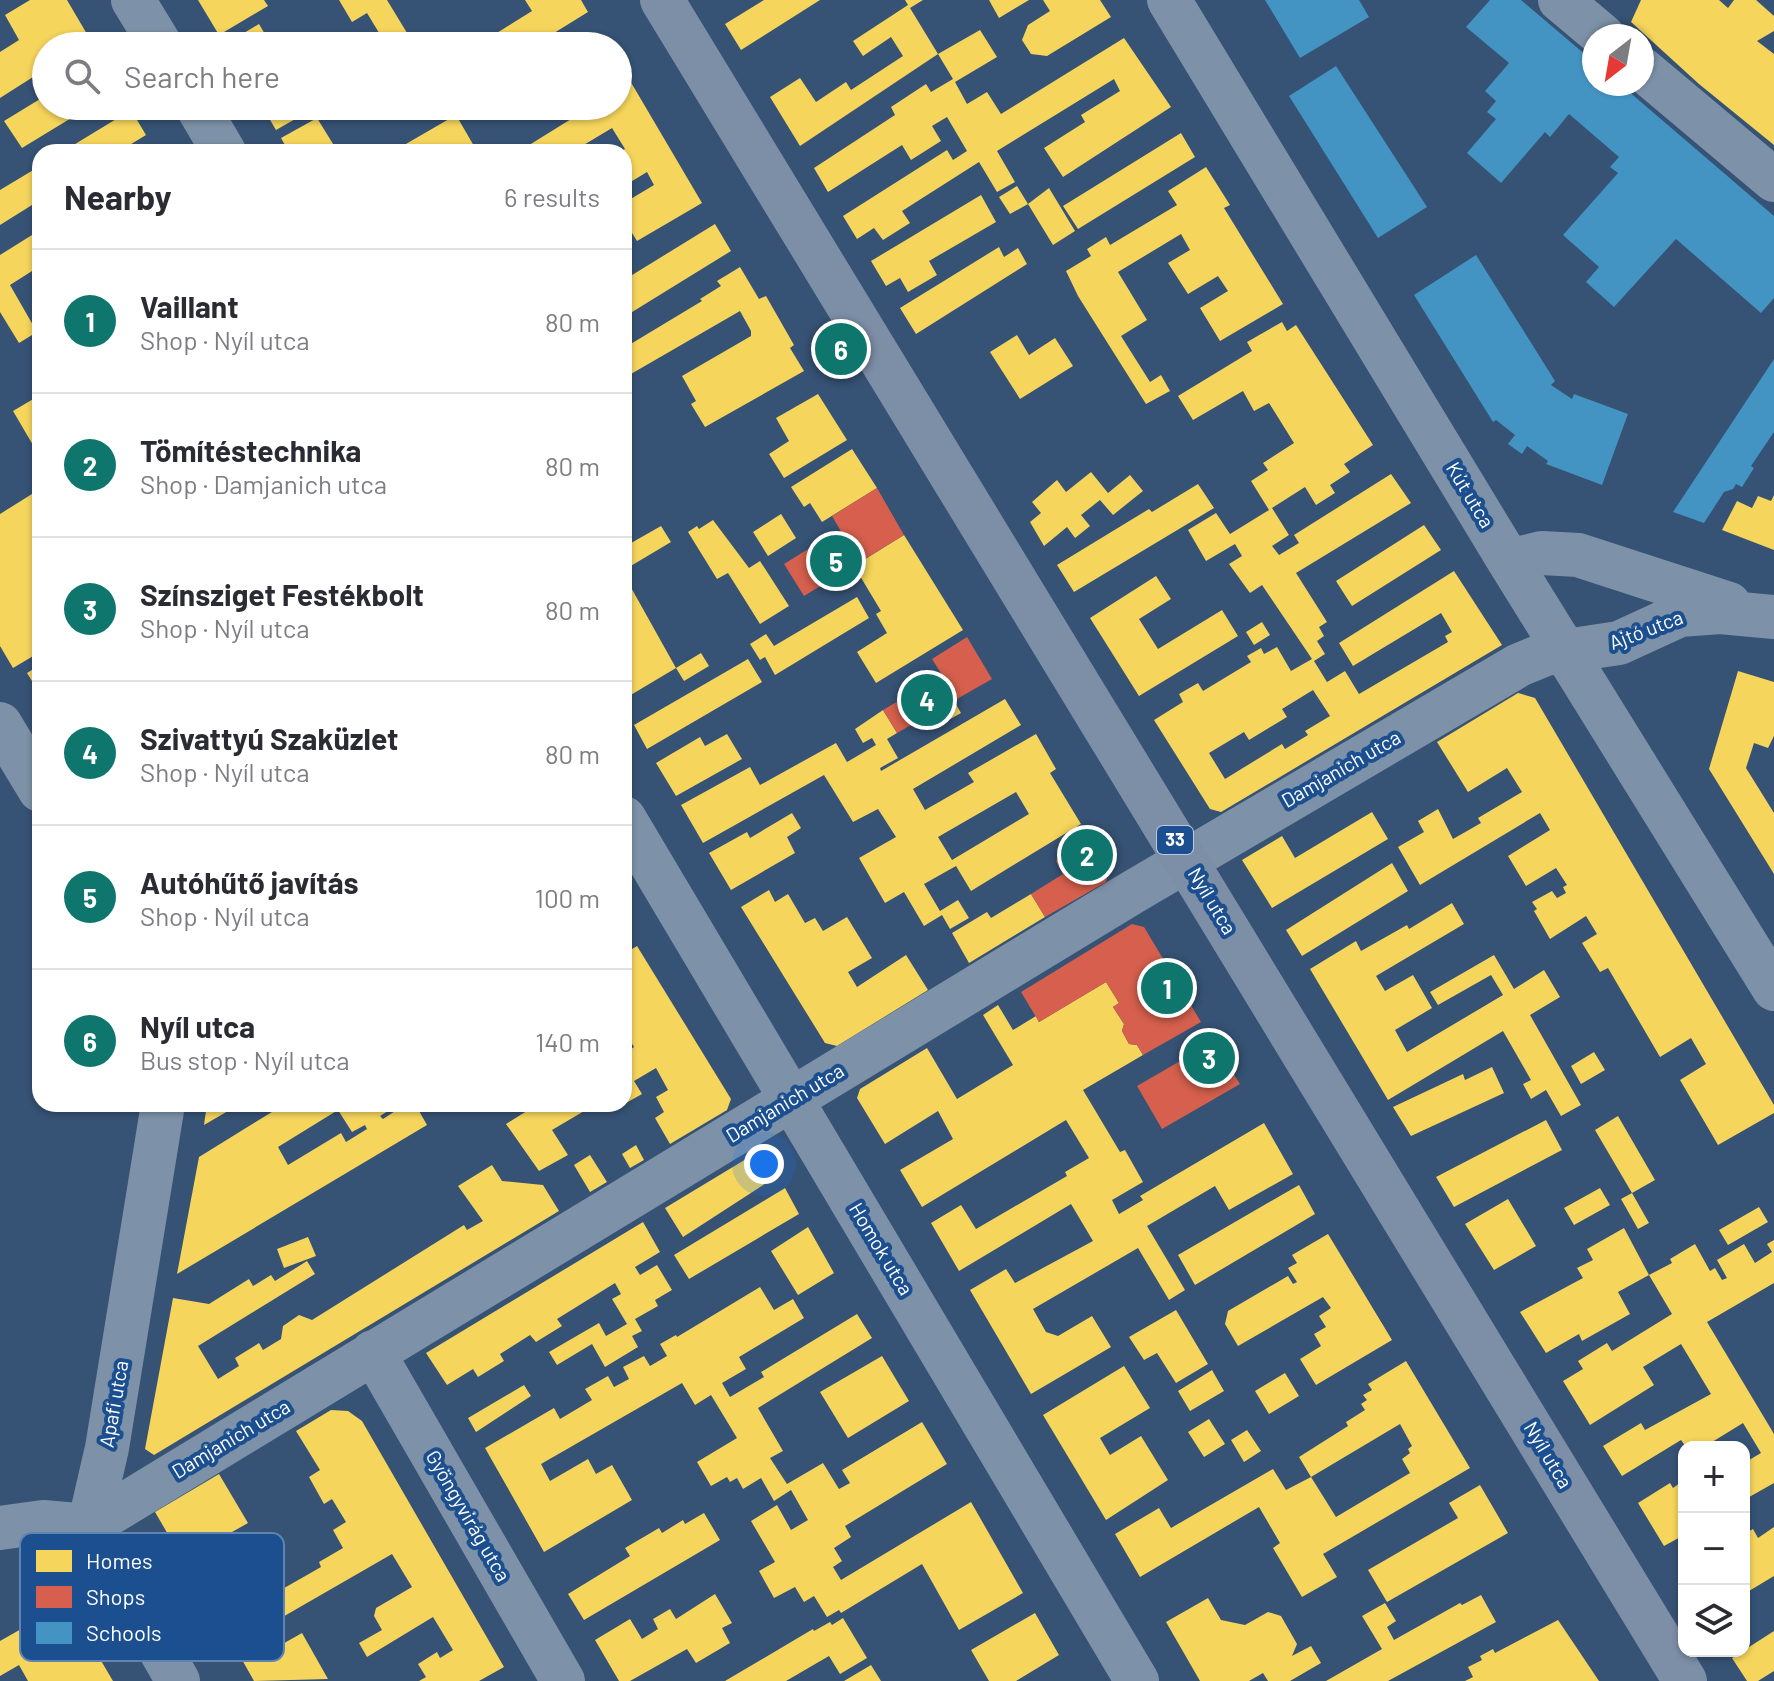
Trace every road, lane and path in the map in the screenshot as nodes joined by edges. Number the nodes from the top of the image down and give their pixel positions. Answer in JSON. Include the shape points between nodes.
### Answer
{"nodes":[{"id":1,"x":133,"y":0,"type":"edge"},
{"id":2,"x":662,"y":0,"type":"edge"},
{"id":3,"x":1169,"y":0,"type":"edge"},
{"id":4,"x":1560,"y":0,"type":"edge"},
{"id":5,"x":1589,"y":24,"type":"edge"},
{"id":6,"x":152,"y":32,"type":"edge"},
{"id":7,"x":1654,"y":79,"type":"edge"},
{"id":8,"x":205,"y":120,"type":"edge"},
{"id":9,"x":219,"y":144,"type":"edge"},
{"id":10,"x":1774,"y":180,"type":"edge"},
{"id":11,"x":1509,"y":561,"type":"junction"},
{"id":12,"x":1774,"y":617,"type":"edge"},
{"id":13,"x":1566,"y":650,"type":"junction"},
{"id":14,"x":0,"y":724,"type":"edge"},
{"id":15,"x":32,"y":777,"type":"edge"},
{"id":16,"x":632,"y":831,"type":"edge"},
{"id":17,"x":1187,"y":860,"type":"junction"},
{"id":18,"x":1774,"y":989,"type":"edge"},
{"id":19,"x":793,"y":1100,"type":"junction"},
{"id":20,"x":162,"y":1112,"type":"edge"},
{"id":21,"x":373,"y":1352,"type":"junction"},
{"id":22,"x":89,"y":1526,"type":"junction"},
{"id":23,"x":0,"y":1528,"type":"edge"},
{"id":24,"x":93,"y":1533,"type":"edge"},
{"id":25,"x":167,"y":1661,"type":"edge"},
{"id":26,"x":178,"y":1681,"type":"edge"},
{"id":27,"x":563,"y":1681,"type":"edge"},
{"id":28,"x":1137,"y":1681,"type":"edge"},
{"id":29,"x":1685,"y":1681,"type":"edge"}],
"edges":[{"from":1,"to":6,"type":"street"},
{"from":2,"to":17,"type":"main road","name":"Nyíl utca","number":"33"},
{"from":3,"to":11,"type":"street","name":"Kút utca"},
{"from":4,"to":5,"type":"street"},
{"from":7,"to":10,"type":"street"},
{"from":8,"to":9,"type":"street"},
{"from":11,"to":12,"type":"street","via":[[1542,553],[1578,555]]},
{"from":11,"to":13,"type":"street","name":"Kút utca"},
{"from":12,"to":13,"type":"street","name":"Ajtó utca","via":[[1680,615],[1619,643]]},
{"from":13,"to":17,"type":"street","name":"Damjanich utca","via":[[1519,665]]},
{"from":13,"to":18,"type":"street","name":"Kút utca"},
{"from":14,"to":15,"type":"street"},
{"from":16,"to":19,"type":"street","name":"Homok utca"},
{"from":17,"to":19,"type":"street","name":"Damjanich utca"},
{"from":17,"to":29,"type":"main road","name":"Nyíl utca","number":"33"},
{"from":19,"to":21,"type":"street","name":"Damjanich utca"},
{"from":19,"to":28,"type":"street","name":"Homok utca"},
{"from":20,"to":22,"type":"street","name":"Apafi utca","via":[[107,1448]]},
{"from":21,"to":22,"type":"street","name":"Damjanich utca"},
{"from":21,"to":27,"type":"street","name":"Gyöngyvirág utca"},
{"from":22,"to":23,"type":"street","via":[[43,1522]]},
{"from":22,"to":24,"type":"street"},
{"from":25,"to":26,"type":"street"}]}
